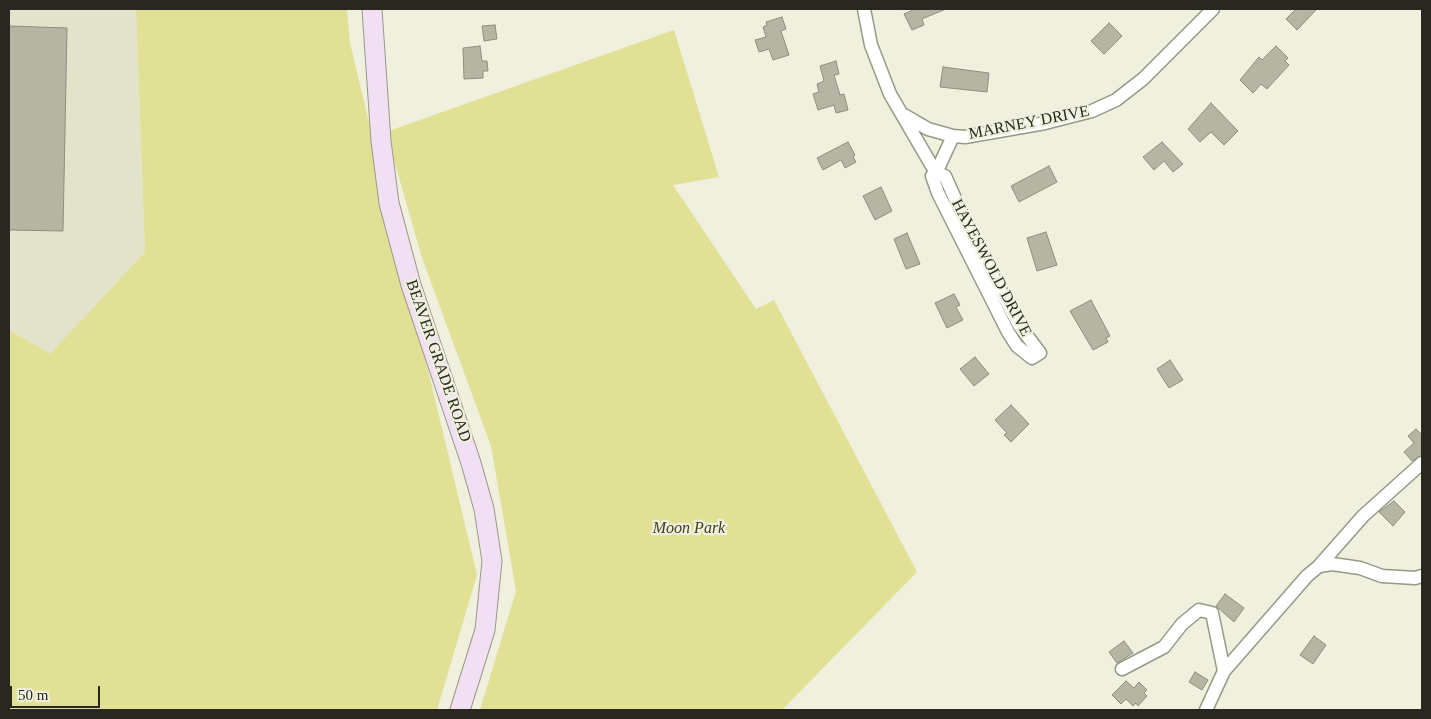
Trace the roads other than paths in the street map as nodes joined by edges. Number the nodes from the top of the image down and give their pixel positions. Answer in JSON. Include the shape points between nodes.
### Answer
{"nodes":[{"id":1,"x":372,"y":9,"type":"edge"},
{"id":2,"x":864,"y":9,"type":"edge"},
{"id":3,"x":1213,"y":9,"type":"edge"},
{"id":4,"x":902,"y":113,"type":"junction"},
{"id":5,"x":954,"y":136,"type":"junction"},
{"id":6,"x":936,"y":173,"type":"junction"},
{"id":7,"x":1422,"y":463,"type":"edge"},
{"id":8,"x":1318,"y":566,"type":"junction"},
{"id":9,"x":1422,"y":576,"type":"edge"},
{"id":10,"x":1122,"y":670,"type":"dead end"},
{"id":11,"x":1224,"y":671,"type":"junction"},
{"id":12,"x":460,"y":710,"type":"edge"},
{"id":13,"x":1206,"y":710,"type":"edge"}],
"edges":[{"from":1,"to":12,"type":"main road","name":"BEAVER GRADE ROAD","via":[[386,187],[411,285],[471,463],[484,509],[492,561],[485,630]]},
{"from":2,"to":4,"type":"street","name":"HAYESWOLD DRIVE","via":[[883,79]]},
{"from":3,"to":5,"type":"street","name":"MARNEY DRIVE","via":[[1143,79],[1104,107],[1028,126],[976,136]]},
{"from":4,"to":5,"type":"street","name":"MARNEY DRIVE","via":[[928,129]]},
{"from":4,"to":6,"type":"street","name":"HAYESWOLD DRIVE"},
{"from":5,"to":6,"type":"street"},
{"from":6,"to":6,"type":"street","name":"HAYESWOLD DRIVE","via":[[932,176],[938,192],[1008,332],[1028,355],[1032,358],[1037,356],[1040,353],[1019,325],[944,176]]},
{"from":7,"to":8,"type":"street","via":[[1363,516]]},
{"from":8,"to":9,"type":"street","via":[[1332,564],[1360,568],[1382,576]]},
{"from":8,"to":11,"type":"street"},
{"from":10,"to":11,"type":"street","via":[[1164,647],[1182,624],[1199,610],[1212,613]]},
{"from":11,"to":13,"type":"street"}]}
